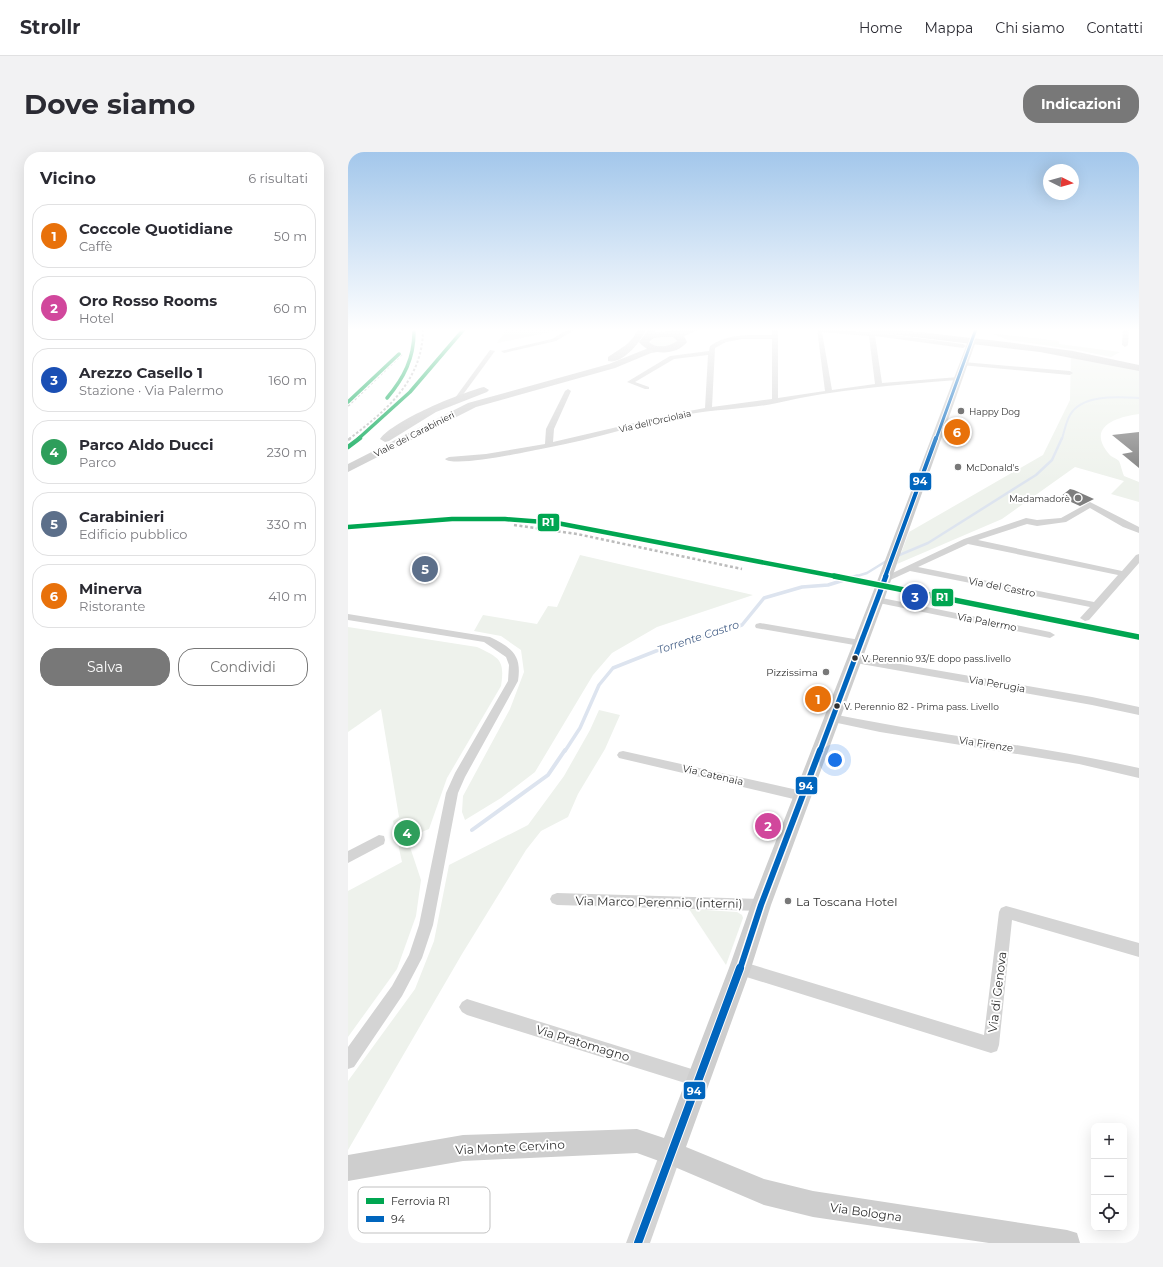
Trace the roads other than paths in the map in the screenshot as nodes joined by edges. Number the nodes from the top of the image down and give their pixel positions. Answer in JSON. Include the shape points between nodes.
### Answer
{"nodes":[{"id":1,"x":470,"y":380,"type":"edge"},
{"id":2,"x":541,"y":380,"type":"edge"},
{"id":3,"x":546,"y":380,"type":"edge"},
{"id":4,"x":634,"y":380,"type":"edge"},
{"id":5,"x":710,"y":380,"type":"edge"},
{"id":6,"x":775,"y":380,"type":"edge"},
{"id":7,"x":827,"y":380,"type":"edge"},
{"id":8,"x":878,"y":380,"type":"edge"},
{"id":9,"x":938,"y":380,"type":"edge"},
{"id":10,"x":956,"y":380,"type":"edge"},
{"id":11,"x":879,"y":386,"type":"junction"},
{"id":12,"x":465,"y":387,"type":"junction"},
{"id":13,"x":508,"y":388,"type":"junction"},
{"id":14,"x":646,"y":388,"type":"dead end"},
{"id":15,"x":488,"y":389,"type":"joint"},
{"id":16,"x":568,"y":391,"type":"dead end"},
{"id":17,"x":829,"y":392,"type":"junction"},
{"id":18,"x":455,"y":400,"type":"junction"},
{"id":19,"x":775,"y":401,"type":"junction"},
{"id":20,"x":708,"y":409,"type":"junction"},
{"id":21,"x":450,"y":415,"type":"junction"},
{"id":22,"x":549,"y":445,"type":"junction"},
{"id":23,"x":449,"y":459,"type":"dead end"},
{"id":24,"x":349,"y":468,"type":"edge"},
{"id":25,"x":1139,"y":530,"type":"edge"},
{"id":26,"x":967,"y":541,"type":"junction"},
{"id":27,"x":1139,"y":557,"type":"edge"},
{"id":28,"x":908,"y":568,"type":"junction"},
{"id":29,"x":1124,"y":574,"type":"junction"},
{"id":30,"x":885,"y":579,"type":"junction"},
{"id":31,"x":877,"y":600,"type":"junction"},
{"id":32,"x":1096,"y":605,"type":"junction"},
{"id":33,"x":348,"y":617,"type":"edge"},
{"id":34,"x":1086,"y":618,"type":"dead end"},
{"id":35,"x":760,"y":626,"type":"dead end"},
{"id":36,"x":1050,"y":635,"type":"dead end"},
{"id":37,"x":857,"y":651,"type":"junction"},
{"id":38,"x":1139,"y":711,"type":"edge"},
{"id":39,"x":832,"y":718,"type":"junction"},
{"id":40,"x":623,"y":754,"type":"dead end"},
{"id":41,"x":1139,"y":773,"type":"edge"},
{"id":42,"x":802,"y":796,"type":"junction"},
{"id":43,"x":379,"y":840,"type":"dead end"},
{"id":44,"x":348,"y":857,"type":"edge"},
{"id":45,"x":557,"y":899,"type":"dead end"},
{"id":46,"x":761,"y":905,"type":"junction"},
{"id":47,"x":1139,"y":950,"type":"edge"},
{"id":48,"x":740,"y":968,"type":"junction"},
{"id":49,"x":467,"y":1007,"type":"dead end"},
{"id":50,"x":348,"y":1060,"type":"edge"},
{"id":51,"x":698,"y":1080,"type":"junction"},
{"id":52,"x":671,"y":1153,"type":"junction"},
{"id":53,"x":348,"y":1168,"type":"edge"},
{"id":54,"x":638,"y":1243,"type":"edge"},
{"id":55,"x":1067,"y":1243,"type":"edge"}],
"edges":[{"from":1,"to":12,"type":"street"},
{"from":2,"to":13,"type":"main road","name":"Viale dei Carabinieri"},
{"from":3,"to":13,"type":"main road","name":"Viale dei Carabinieri"},
{"from":4,"to":14,"type":"street","via":[[630,382]]},
{"from":5,"to":20,"type":"street"},
{"from":6,"to":19,"type":"street"},
{"from":7,"to":17,"type":"street"},
{"from":8,"to":11,"type":"street"},
{"from":9,"to":11,"type":"street","name":"Via dell'Orciolaia"},
{"from":10,"to":30,"type":"main road"},
{"from":11,"to":17,"type":"street","name":"Via dell'Orciolaia"},
{"from":12,"to":15,"type":"street","via":[[471,390]]},
{"from":12,"to":18,"type":"street"},
{"from":13,"to":21,"type":"main road","name":"Viale dei Carabinieri"},
{"from":15,"to":18,"type":"main road","name":"Viale dei Carabinieri"},
{"from":16,"to":22,"type":"street","via":[[550,429]]},
{"from":17,"to":19,"type":"street","name":"Via dell'Orciolaia"},
{"from":18,"to":21,"type":"main road","via":[[434,413],[437,416]]},
{"from":18,"to":24,"type":"main road","name":"Viale dei Carabinieri","via":[[411,420]]},
{"from":19,"to":20,"type":"street","name":"Via dell'Orciolaia"},
{"from":20,"to":22,"type":"street","name":"Via dell'Orciolaia"},
{"from":21,"to":24,"type":"main road","name":"Viale dei Carabinieri"},
{"from":22,"to":23,"type":"street","name":"Via dell'Orciolaia","via":[[490,456]]},
{"from":25,"to":26,"type":"street","via":[[1125,526],[1090,506],[1063,520],[1037,524],[1026,521]]},
{"from":26,"to":28,"type":"street"},
{"from":26,"to":29,"type":"street"},
{"from":27,"to":29,"type":"street"},
{"from":28,"to":30,"type":"street"},
{"from":28,"to":32,"type":"street","name":"Via del Castro"},
{"from":29,"to":32,"type":"street"},
{"from":30,"to":31,"type":"main road"},
{"from":31,"to":36,"type":"street","name":"Via Palermo"},
{"from":31,"to":37,"type":"main road"},
{"from":32,"to":34,"type":"street"},
{"from":33,"to":50,"type":"street","via":[[486,639],[512,656],[515,669],[513,681],[452,793],[426,925],[415,958],[397,991]]},
{"from":35,"to":37,"type":"street","name":"Via Perugia"},
{"from":37,"to":38,"type":"street","name":"Via Perugia"},
{"from":37,"to":39,"type":"main road"},
{"from":39,"to":41,"type":"street","name":"Via Firenze","via":[[880,728],[1079,759]]},
{"from":39,"to":42,"type":"main road"},
{"from":40,"to":42,"type":"street","name":"Via Catenaia"},
{"from":42,"to":46,"type":"main road"},
{"from":43,"to":44,"type":"street"},
{"from":45,"to":46,"type":"street","name":"Via Marco Perennio (interni)"},
{"from":46,"to":48,"type":"main road"},
{"from":47,"to":48,"type":"street","name":"Via di Genova","via":[[1006,912],[991,1045]]},
{"from":48,"to":51,"type":"main road"},
{"from":49,"to":51,"type":"street","name":"Via Pratomagno"},
{"from":51,"to":52,"type":"main road"},
{"from":52,"to":53,"type":"main road","name":"Via Monte Cervino","via":[[637,1141],[464,1148]]},
{"from":52,"to":54,"type":"street"},
{"from":52,"to":55,"type":"main road","name":"Via Bologna","via":[[764,1192],[813,1204]]}]}
